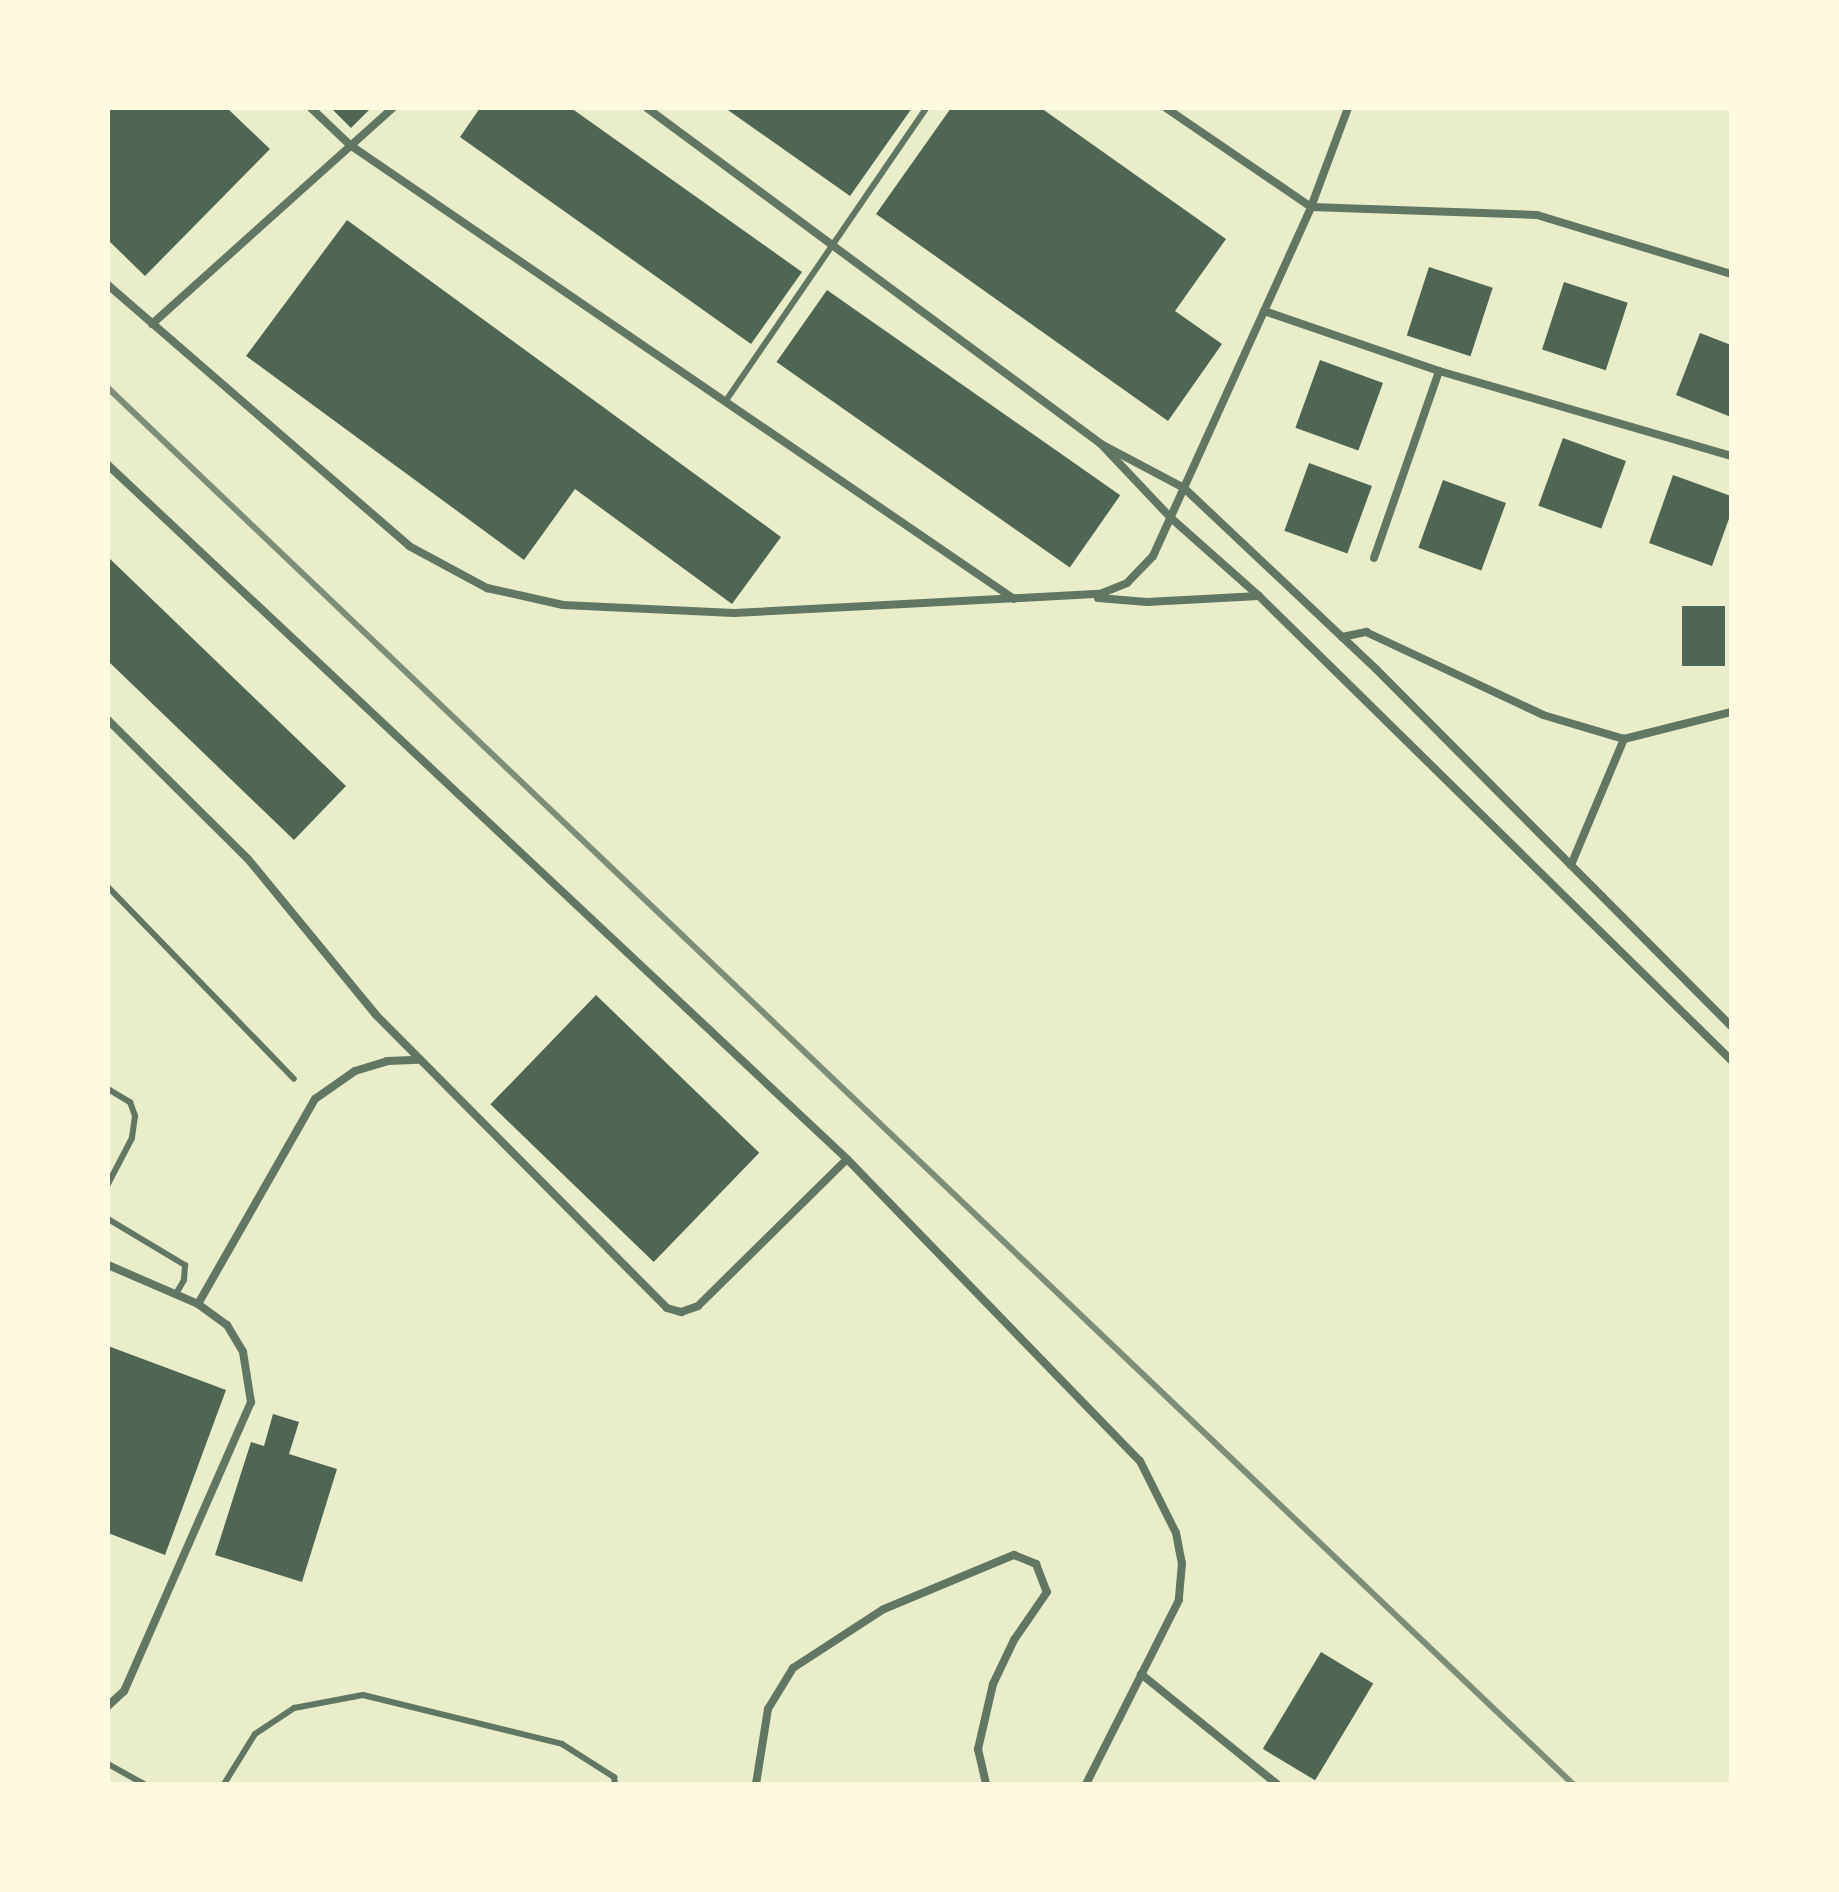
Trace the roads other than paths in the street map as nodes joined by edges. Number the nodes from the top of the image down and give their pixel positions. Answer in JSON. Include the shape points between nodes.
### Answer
{"nodes":[{"id":1,"x":311,"y":108,"type":"edge"},
{"id":2,"x":393,"y":108,"type":"edge"},
{"id":3,"x":647,"y":108,"type":"edge"},
{"id":4,"x":926,"y":108,"type":"edge"},
{"id":5,"x":1166,"y":108,"type":"edge"},
{"id":6,"x":1348,"y":108,"type":"edge"},
{"id":7,"x":350,"y":145,"type":"junction"},
{"id":8,"x":1311,"y":207,"type":"junction"},
{"id":9,"x":834,"y":242,"type":"junction"},
{"id":10,"x":1731,"y":274,"type":"edge"},
{"id":11,"x":108,"y":285,"type":"edge"},
{"id":12,"x":1264,"y":311,"type":"junction"},
{"id":13,"x":152,"y":324,"type":"junction"},
{"id":14,"x":1439,"y":371,"type":"junction"},
{"id":15,"x":725,"y":402,"type":"junction"},
{"id":16,"x":1101,"y":444,"type":"junction"},
{"id":17,"x":1731,"y":456,"type":"edge"},
{"id":18,"x":108,"y":465,"type":"edge"},
{"id":19,"x":1184,"y":488,"type":"junction"},
{"id":20,"x":1171,"y":518,"type":"junction"},
{"id":21,"x":1374,"y":558,"type":"dead end"},
{"id":22,"x":1086,"y":596,"type":"junction"},
{"id":23,"x":1259,"y":596,"type":"junction"},
{"id":24,"x":1015,"y":600,"type":"junction"},
{"id":25,"x":1342,"y":637,"type":"junction"},
{"id":26,"x":1731,"y":712,"type":"edge"},
{"id":27,"x":108,"y":720,"type":"edge"},
{"id":28,"x":1624,"y":739,"type":"junction"},
{"id":29,"x":1571,"y":865,"type":"junction"},
{"id":30,"x":108,"y":887,"type":"edge"},
{"id":31,"x":1731,"y":1026,"type":"edge"},
{"id":32,"x":421,"y":1060,"type":"junction"},
{"id":33,"x":1731,"y":1060,"type":"edge"},
{"id":34,"x":294,"y":1079,"type":"dead end"},
{"id":35,"x":108,"y":1089,"type":"edge"},
{"id":36,"x":847,"y":1159,"type":"junction"},
{"id":37,"x":108,"y":1184,"type":"edge"},
{"id":38,"x":108,"y":1219,"type":"edge"},
{"id":39,"x":108,"y":1265,"type":"edge"},
{"id":40,"x":176,"y":1294,"type":"junction"},
{"id":41,"x":198,"y":1304,"type":"junction"},
{"id":42,"x":1141,"y":1674,"type":"junction"},
{"id":43,"x":108,"y":1706,"type":"edge"},
{"id":44,"x":108,"y":1764,"type":"edge"},
{"id":45,"x":144,"y":1784,"type":"edge"},
{"id":46,"x":224,"y":1784,"type":"edge"},
{"id":47,"x":615,"y":1784,"type":"edge"},
{"id":48,"x":756,"y":1784,"type":"edge"},
{"id":49,"x":986,"y":1784,"type":"edge"},
{"id":50,"x":1086,"y":1784,"type":"edge"},
{"id":51,"x":1277,"y":1784,"type":"edge"}],
"edges":[{"from":1,"to":7,"type":"street"},
{"from":2,"to":7,"type":"street"},
{"from":3,"to":9,"type":"street"},
{"from":4,"to":9,"type":"lane"},
{"from":5,"to":8,"type":"street"},
{"from":6,"to":8,"type":"street"},
{"from":7,"to":13,"type":"street"},
{"from":7,"to":15,"type":"street"},
{"from":8,"to":10,"type":"street","via":[[1537,215]]},
{"from":8,"to":12,"type":"street"},
{"from":9,"to":15,"type":"lane"},
{"from":9,"to":16,"type":"street"},
{"from":11,"to":13,"type":"street"},
{"from":12,"to":14,"type":"street"},
{"from":12,"to":19,"type":"street"},
{"from":13,"to":24,"type":"street","via":[[409,546],[487,588],[563,605],[734,613]]},
{"from":14,"to":17,"type":"street"},
{"from":14,"to":21,"type":"street"},
{"from":15,"to":24,"type":"street"},
{"from":16,"to":19,"type":"street"},
{"from":16,"to":20,"type":"street"},
{"from":18,"to":36,"type":"street"},
{"from":19,"to":20,"type":"street"},
{"from":19,"to":25,"type":"street"},
{"from":20,"to":22,"type":"street","via":[[1137,575],[1115,590]]},
{"from":20,"to":23,"type":"street"},
{"from":22,"to":23,"type":"street","via":[[1147,602]]},
{"from":22,"to":24,"type":"street"},
{"from":23,"to":33,"type":"street"},
{"from":25,"to":28,"type":"street","via":[[1366,632],[1543,715]]},
{"from":25,"to":29,"type":"street"},
{"from":26,"to":28,"type":"street"},
{"from":27,"to":32,"type":"street","via":[[248,859],[376,1015]]},
{"from":28,"to":29,"type":"street"},
{"from":29,"to":31,"type":"street"},
{"from":30,"to":34,"type":"lane"},
{"from":32,"to":36,"type":"street","via":[[674,1311],[698,1306]]},
{"from":32,"to":41,"type":"street","via":[[363,1068],[315,1099]]},
{"from":35,"to":37,"type":"lane","via":[[130,1102],[135,1116],[132,1138]]},
{"from":36,"to":42,"type":"street","via":[[1125,1443],[1153,1481],[1176,1533],[1182,1582],[1179,1600]]},
{"from":38,"to":40,"type":"lane","via":[[185,1265]]},
{"from":39,"to":40,"type":"street"},
{"from":40,"to":41,"type":"street"},
{"from":41,"to":43,"type":"street","via":[[236,1337],[251,1402],[124,1691]]},
{"from":42,"to":50,"type":"street"},
{"from":42,"to":51,"type":"street"},
{"from":44,"to":45,"type":"lane"},
{"from":46,"to":47,"type":"lane","via":[[255,1734],[294,1708],[363,1695],[562,1744],[614,1777]]},
{"from":48,"to":49,"type":"street","via":[[768,1709],[793,1668],[884,1609],[1014,1555],[1036,1564],[1047,1592],[1014,1640],[993,1684],[978,1749]]}]}
